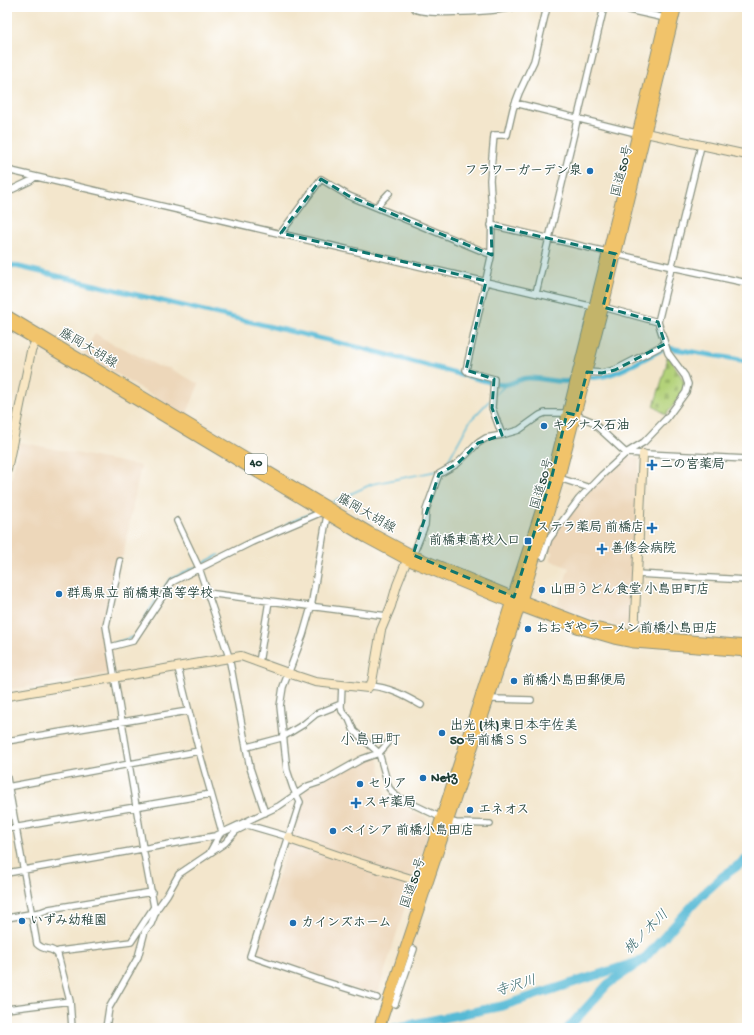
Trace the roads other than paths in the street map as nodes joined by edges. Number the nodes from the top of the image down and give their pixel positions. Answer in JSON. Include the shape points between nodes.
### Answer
{"nodes":[{"id":1,"x":415,"y":7,"type":"edge"},
{"id":2,"x":514,"y":7,"type":"edge"},
{"id":3,"x":547,"y":7,"type":"edge"},
{"id":4,"x":604,"y":7,"type":"edge"},
{"id":5,"x":615,"y":7,"type":"edge"},
{"id":6,"x":668,"y":7,"type":"edge"},
{"id":7,"x":676,"y":7,"type":"edge"},
{"id":8,"x":665,"y":18,"type":"junction"},
{"id":9,"x":515,"y":103,"type":"junction"},
{"id":10,"x":578,"y":119,"type":"junction"},
{"id":11,"x":642,"y":132,"type":"junction"},
{"id":12,"x":701,"y":146,"type":"junction"},
{"id":13,"x":747,"y":155,"type":"edge"},
{"id":14,"x":7,"y":170,"type":"edge"},
{"id":15,"x":35,"y":177,"type":"junction"},
{"id":16,"x":7,"y":192,"type":"edge"},
{"id":17,"x":389,"y":193,"type":"dead end"},
{"id":18,"x":376,"y":207,"type":"junction"},
{"id":19,"x":491,"y":225,"type":"junction"},
{"id":20,"x":281,"y":233,"type":"junction"},
{"id":21,"x":549,"y":238,"type":"junction"},
{"id":22,"x":491,"y":253,"type":"junction"},
{"id":23,"x":612,"y":253,"type":"junction"},
{"id":24,"x":672,"y":267,"type":"junction"},
{"id":25,"x":486,"y":281,"type":"junction"},
{"id":26,"x":747,"y":283,"type":"edge"},
{"id":27,"x":536,"y":293,"type":"junction"},
{"id":28,"x":598,"y":307,"type":"junction"},
{"id":29,"x":7,"y":315,"type":"edge"},
{"id":30,"x":658,"y":322,"type":"junction"},
{"id":31,"x":7,"y":323,"type":"edge"},
{"id":32,"x":37,"y":337,"type":"junction"},
{"id":33,"x":664,"y":344,"type":"junction"},
{"id":34,"x":586,"y":372,"type":"junction"},
{"id":35,"x":571,"y":414,"type":"junction"},
{"id":36,"x":502,"y":435,"type":"junction"},
{"id":37,"x":10,"y":437,"type":"edge"},
{"id":38,"x":626,"y":453,"type":"junction"},
{"id":39,"x":643,"y":454,"type":"junction"},
{"id":40,"x":747,"y":460,"type":"edge"},
{"id":41,"x":7,"y":470,"type":"edge"},
{"id":42,"x":559,"y":478,"type":"junction"},
{"id":43,"x":590,"y":488,"type":"junction"},
{"id":44,"x":325,"y":513,"type":"junction"},
{"id":45,"x":177,"y":521,"type":"dead end"},
{"id":46,"x":543,"y":557,"type":"dead end"},
{"id":47,"x":410,"y":558,"type":"junction"},
{"id":48,"x":120,"y":561,"type":"dead end"},
{"id":49,"x":199,"y":568,"type":"junction"},
{"id":50,"x":637,"y":574,"type":"junction"},
{"id":51,"x":747,"y":580,"type":"edge"},
{"id":52,"x":207,"y":593,"type":"junction"},
{"id":53,"x":269,"y":601,"type":"junction"},
{"id":54,"x":516,"y":601,"type":"junction"},
{"id":55,"x":311,"y":607,"type":"junction"},
{"id":56,"x":387,"y":616,"type":"junction"},
{"id":57,"x":634,"y":635,"type":"junction"},
{"id":58,"x":747,"y":645,"type":"edge"},
{"id":59,"x":110,"y":647,"type":"junction"},
{"id":60,"x":747,"y":652,"type":"edge"},
{"id":61,"x":229,"y":657,"type":"junction"},
{"id":62,"x":259,"y":662,"type":"junction"},
{"id":63,"x":178,"y":668,"type":"junction"},
{"id":64,"x":288,"y":674,"type":"junction"},
{"id":65,"x":116,"y":678,"type":"junction"},
{"id":66,"x":342,"y":685,"type":"junction"},
{"id":67,"x":370,"y":686,"type":"junction"},
{"id":68,"x":7,"y":696,"type":"edge"},
{"id":69,"x":489,"y":698,"type":"junction"},
{"id":70,"x":531,"y":700,"type":"dead end"},
{"id":71,"x":341,"y":704,"type":"junction"},
{"id":72,"x":421,"y":705,"type":"dead end"},
{"id":73,"x":188,"y":711,"type":"junction"},
{"id":74,"x":122,"y":721,"type":"junction"},
{"id":75,"x":283,"y":735,"type":"junction"},
{"id":76,"x":7,"y":741,"type":"edge"},
{"id":77,"x":388,"y":743,"type":"dead end"},
{"id":78,"x":246,"y":747,"type":"junction"},
{"id":79,"x":199,"y":752,"type":"junction"},
{"id":80,"x":379,"y":753,"type":"junction"},
{"id":81,"x":129,"y":764,"type":"junction"},
{"id":82,"x":7,"y":778,"type":"edge"},
{"id":83,"x":8,"y":787,"type":"edge"},
{"id":84,"x":211,"y":794,"type":"junction"},
{"id":85,"x":296,"y":794,"type":"junction"},
{"id":86,"x":136,"y":806,"type":"junction"},
{"id":87,"x":265,"y":813,"type":"junction"},
{"id":88,"x":445,"y":820,"type":"junction"},
{"id":89,"x":490,"y":824,"type":"dead end"},
{"id":90,"x":16,"y":827,"type":"junction"},
{"id":91,"x":7,"y":829,"type":"edge"},
{"id":92,"x":222,"y":832,"type":"junction"},
{"id":93,"x":289,"y":837,"type":"junction"},
{"id":94,"x":143,"y":848,"type":"junction"},
{"id":95,"x":209,"y":853,"type":"junction"},
{"id":96,"x":24,"y":870,"type":"junction"},
{"id":97,"x":7,"y":873,"type":"edge"},
{"id":98,"x":421,"y":882,"type":"junction"},
{"id":99,"x":152,"y":892,"type":"junction"},
{"id":100,"x":156,"y":908,"type":"junction"},
{"id":101,"x":31,"y":914,"type":"junction"},
{"id":102,"x":7,"y":918,"type":"edge"},
{"id":103,"x":414,"y":949,"type":"dead end"},
{"id":104,"x":56,"y":952,"type":"junction"},
{"id":105,"x":377,"y":998,"type":"dead end"},
{"id":106,"x":70,"y":1001,"type":"junction"},
{"id":107,"x":393,"y":1004,"type":"dead end"},
{"id":108,"x":7,"y":1009,"type":"edge"},
{"id":109,"x":378,"y":1023,"type":"edge"},
{"id":110,"x":72,"y":1028,"type":"edge"},
{"id":111,"x":106,"y":1028,"type":"edge"}],
"edges":[{"from":1,"to":2,"type":"street","via":[[419,11],[443,12]]},
{"from":3,"to":9,"type":"street","via":[[534,61]]},
{"from":4,"to":10,"type":"street"},
{"from":5,"to":8,"type":"street"},
{"from":6,"to":8,"type":"highway","name":"国道50号"},
{"from":7,"to":11,"type":"highway","name":"国道50号"},
{"from":8,"to":11,"type":"highway","name":"国道50号"},
{"from":9,"to":10,"type":"street"},
{"from":9,"to":19,"type":"street","via":[[507,135],[494,136],[490,180]]},
{"from":10,"to":11,"type":"street"},
{"from":10,"to":21,"type":"street"},
{"from":11,"to":12,"type":"street"},
{"from":11,"to":23,"type":"highway","name":"国道50号"},
{"from":12,"to":13,"type":"street"},
{"from":12,"to":24,"type":"street"},
{"from":14,"to":15,"type":"street"},
{"from":15,"to":16,"type":"street"},
{"from":15,"to":20,"type":"street"},
{"from":17,"to":18,"type":"street"},
{"from":18,"to":20,"type":"street","via":[[349,196],[321,179]]},
{"from":18,"to":22,"type":"street"},
{"from":19,"to":21,"type":"street"},
{"from":19,"to":22,"type":"street"},
{"from":20,"to":25,"type":"street"},
{"from":21,"to":23,"type":"street"},
{"from":21,"to":27,"type":"street"},
{"from":22,"to":25,"type":"street"},
{"from":23,"to":24,"type":"street"},
{"from":23,"to":28,"type":"highway","name":"国道50号"},
{"from":24,"to":26,"type":"street"},
{"from":24,"to":30,"type":"street"},
{"from":25,"to":27,"type":"street"},
{"from":25,"to":36,"type":"street","via":[[466,370],[494,380],[492,408]]},
{"from":27,"to":28,"type":"street"},
{"from":28,"to":30,"type":"street"},
{"from":28,"to":34,"type":"highway","name":"国道50号"},
{"from":28,"to":35,"type":"highway","name":"国道50号"},
{"from":29,"to":32,"type":"main road","name":"藤岡大胡線","number":"40"},
{"from":30,"to":33,"type":"street"},
{"from":31,"to":32,"type":"main road","name":"藤岡大胡線","number":"40"},
{"from":32,"to":37,"type":"street","via":[[31,351]]},
{"from":32,"to":44,"type":"main road","name":"藤岡大胡線","number":"40"},
{"from":32,"to":47,"type":"main road","name":"藤岡大胡線","number":"40"},
{"from":33,"to":34,"type":"street","via":[[615,370],[602,373]]},
{"from":33,"to":38,"type":"street","via":[[688,384],[686,392],[644,442]]},
{"from":34,"to":35,"type":"highway","name":"国道50号"},
{"from":35,"to":36,"type":"street","via":[[545,413],[519,430]]},
{"from":35,"to":38,"type":"street","via":[[591,421]]},
{"from":35,"to":42,"type":"highway","name":"国道50号"},
{"from":35,"to":54,"type":"highway","name":"国道50号"},
{"from":36,"to":47,"type":"street","via":[[486,438],[457,464],[439,474],[426,510],[425,524]]},
{"from":37,"to":41,"type":"street"},
{"from":38,"to":39,"type":"street"},
{"from":38,"to":43,"type":"street"},
{"from":39,"to":40,"type":"street"},
{"from":39,"to":50,"type":"street"},
{"from":42,"to":43,"type":"street"},
{"from":42,"to":54,"type":"highway","name":"国道50号"},
{"from":43,"to":46,"type":"street","via":[[578,499],[548,539]]},
{"from":44,"to":47,"type":"main road","name":"藤岡大胡線","number":"40"},
{"from":44,"to":49,"type":"street","via":[[252,542]]},
{"from":44,"to":55,"type":"street"},
{"from":45,"to":49,"type":"street"},
{"from":47,"to":54,"type":"main road","name":"藤岡大胡線","number":"40"},
{"from":47,"to":56,"type":"street","via":[[397,585]]},
{"from":48,"to":59,"type":"street","via":[[106,626]]},
{"from":49,"to":52,"type":"street"},
{"from":49,"to":59,"type":"street","via":[[172,582],[133,641]]},
{"from":50,"to":51,"type":"street"},
{"from":50,"to":57,"type":"street"},
{"from":52,"to":53,"type":"street"},
{"from":52,"to":61,"type":"street"},
{"from":53,"to":55,"type":"street"},
{"from":53,"to":62,"type":"street"},
{"from":54,"to":57,"type":"main road","name":"藤岡大胡線","number":"40","via":[[594,627]]},
{"from":54,"to":60,"type":"main road","name":"藤岡大胡線","number":"40","via":[[580,629],[614,639],[634,643]]},
{"from":54,"to":69,"type":"highway","name":"国道50号"},
{"from":54,"to":88,"type":"highway","name":"国道50号"},
{"from":55,"to":56,"type":"street"},
{"from":55,"to":64,"type":"street","via":[[304,635]]},
{"from":56,"to":67,"type":"street","via":[[381,630]]},
{"from":57,"to":58,"type":"main road","name":"藤岡大胡線","number":"40"},
{"from":59,"to":65,"type":"street"},
{"from":61,"to":62,"type":"street","via":[[241,656]]},
{"from":61,"to":63,"type":"street"},
{"from":61,"to":78,"type":"street"},
{"from":62,"to":64,"type":"street"},
{"from":63,"to":65,"type":"street"},
{"from":63,"to":73,"type":"street"},
{"from":64,"to":66,"type":"street","via":[[315,682]]},
{"from":64,"to":75,"type":"street","via":[[280,706]]},
{"from":65,"to":68,"type":"street"},
{"from":65,"to":74,"type":"street"},
{"from":66,"to":67,"type":"street","via":[[368,688]]},
{"from":66,"to":71,"type":"street"},
{"from":67,"to":72,"type":"street","via":[[400,693]]},
{"from":69,"to":70,"type":"street"},
{"from":69,"to":88,"type":"highway","name":"国道50号"},
{"from":71,"to":75,"type":"street","via":[[316,714]]},
{"from":71,"to":80,"type":"street","via":[[342,711],[354,730]]},
{"from":73,"to":74,"type":"street"},
{"from":73,"to":79,"type":"street"},
{"from":74,"to":76,"type":"street"},
{"from":74,"to":81,"type":"street"},
{"from":75,"to":78,"type":"street","via":[[269,742]]},
{"from":75,"to":85,"type":"street","via":[[287,770]]},
{"from":77,"to":80,"type":"street"},
{"from":78,"to":87,"type":"street"},
{"from":79,"to":81,"type":"street"},
{"from":79,"to":84,"type":"street"},
{"from":80,"to":85,"type":"street","via":[[362,759]]},
{"from":80,"to":88,"type":"street","via":[[389,788],[396,796]]},
{"from":81,"to":83,"type":"street"},
{"from":81,"to":86,"type":"street"},
{"from":82,"to":83,"type":"street"},
{"from":83,"to":90,"type":"street"},
{"from":84,"to":86,"type":"street"},
{"from":84,"to":92,"type":"street"},
{"from":85,"to":87,"type":"street"},
{"from":85,"to":93,"type":"street","via":[[300,802]]},
{"from":86,"to":90,"type":"street"},
{"from":86,"to":94,"type":"street"},
{"from":87,"to":92,"type":"street"},
{"from":88,"to":89,"type":"street"},
{"from":88,"to":98,"type":"highway","name":"国道50号"},
{"from":88,"to":109,"type":"highway","name":"国道50号"},
{"from":90,"to":91,"type":"street"},
{"from":90,"to":96,"type":"street"},
{"from":92,"to":94,"type":"street","via":[[215,836]]},
{"from":92,"to":95,"type":"street"},
{"from":93,"to":95,"type":"street","via":[[248,825],[236,831],[225,843]]},
{"from":93,"to":98,"type":"street","via":[[356,862]]},
{"from":93,"to":105,"type":"street","via":[[250,956]]},
{"from":94,"to":96,"type":"street"},
{"from":94,"to":99,"type":"street"},
{"from":95,"to":100,"type":"street","via":[[179,874]]},
{"from":96,"to":97,"type":"street"},
{"from":96,"to":101,"type":"street"},
{"from":98,"to":109,"type":"highway","name":"国道50号"},
{"from":99,"to":100,"type":"street"},
{"from":99,"to":101,"type":"street"},
{"from":100,"to":104,"type":"street","via":[[131,942]]},
{"from":100,"to":111,"type":"street","via":[[138,958],[109,1008]]},
{"from":101,"to":102,"type":"street"},
{"from":101,"to":104,"type":"street","via":[[37,944],[43,949]]},
{"from":103,"to":107,"type":"street"},
{"from":104,"to":106,"type":"street"},
{"from":106,"to":108,"type":"street"},
{"from":106,"to":110,"type":"street"}]}
